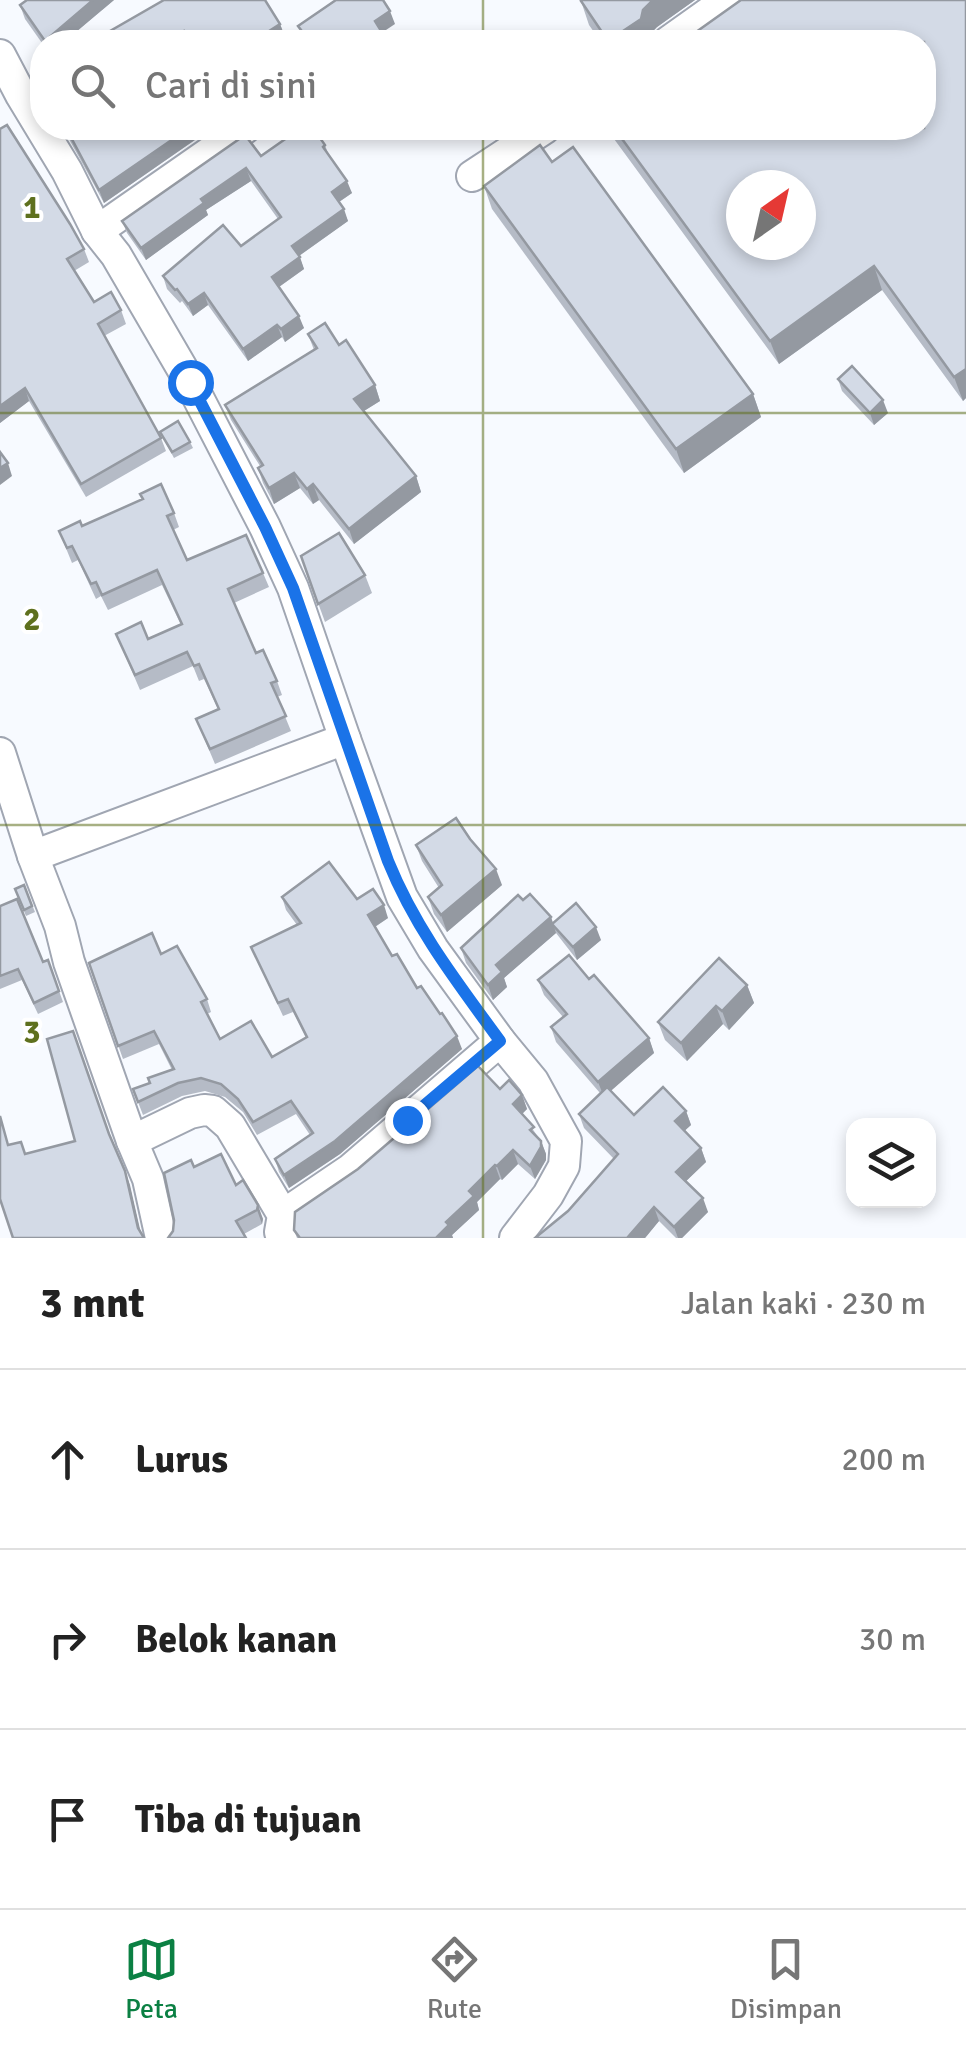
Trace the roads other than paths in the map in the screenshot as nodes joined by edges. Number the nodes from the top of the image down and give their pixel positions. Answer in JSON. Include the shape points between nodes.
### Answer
{"nodes":[{"id":1,"x":727,"y":0,"type":"edge"},
{"id":2,"x":685,"y":30,"type":"edge"},
{"id":3,"x":0,"y":55,"type":"edge"},
{"id":4,"x":30,"y":111,"type":"edge"},
{"id":5,"x":48,"y":140,"type":"edge"},
{"id":6,"x":228,"y":140,"type":"edge"},
{"id":7,"x":527,"y":140,"type":"edge"},
{"id":8,"x":472,"y":176,"type":"dead end"},
{"id":9,"x":97,"y":231,"type":"junction"},
{"id":10,"x":344,"y":739,"type":"junction"},
{"id":11,"x":0,"y":754,"type":"edge"},
{"id":12,"x":33,"y":856,"type":"junction"},
{"id":13,"x":500,"y":1041,"type":"junction"},
{"id":14,"x":132,"y":1141,"type":"junction"},
{"id":15,"x":282,"y":1226,"type":"edge"},
{"id":16,"x":161,"y":1238,"type":"edge"},
{"id":17,"x":515,"y":1238,"type":"edge"}],
"edges":[{"from":1,"to":2,"type":"street"},
{"from":3,"to":4,"type":"street"},
{"from":5,"to":9,"type":"street"},
{"from":6,"to":9,"type":"street"},
{"from":7,"to":8,"type":"street"},
{"from":9,"to":10,"type":"street","via":[[190,382],[265,527]]},
{"from":10,"to":12,"type":"street"},
{"from":10,"to":13,"type":"street","via":[[402,897]]},
{"from":11,"to":12,"type":"street"},
{"from":12,"to":14,"type":"street"},
{"from":13,"to":15,"type":"street"},
{"from":13,"to":17,"type":"street","via":[[533,1081],[566,1141],[564,1166]]},
{"from":14,"to":15,"type":"street","via":[[190,1113],[213,1111],[230,1126]]},
{"from":14,"to":16,"type":"street"}]}
